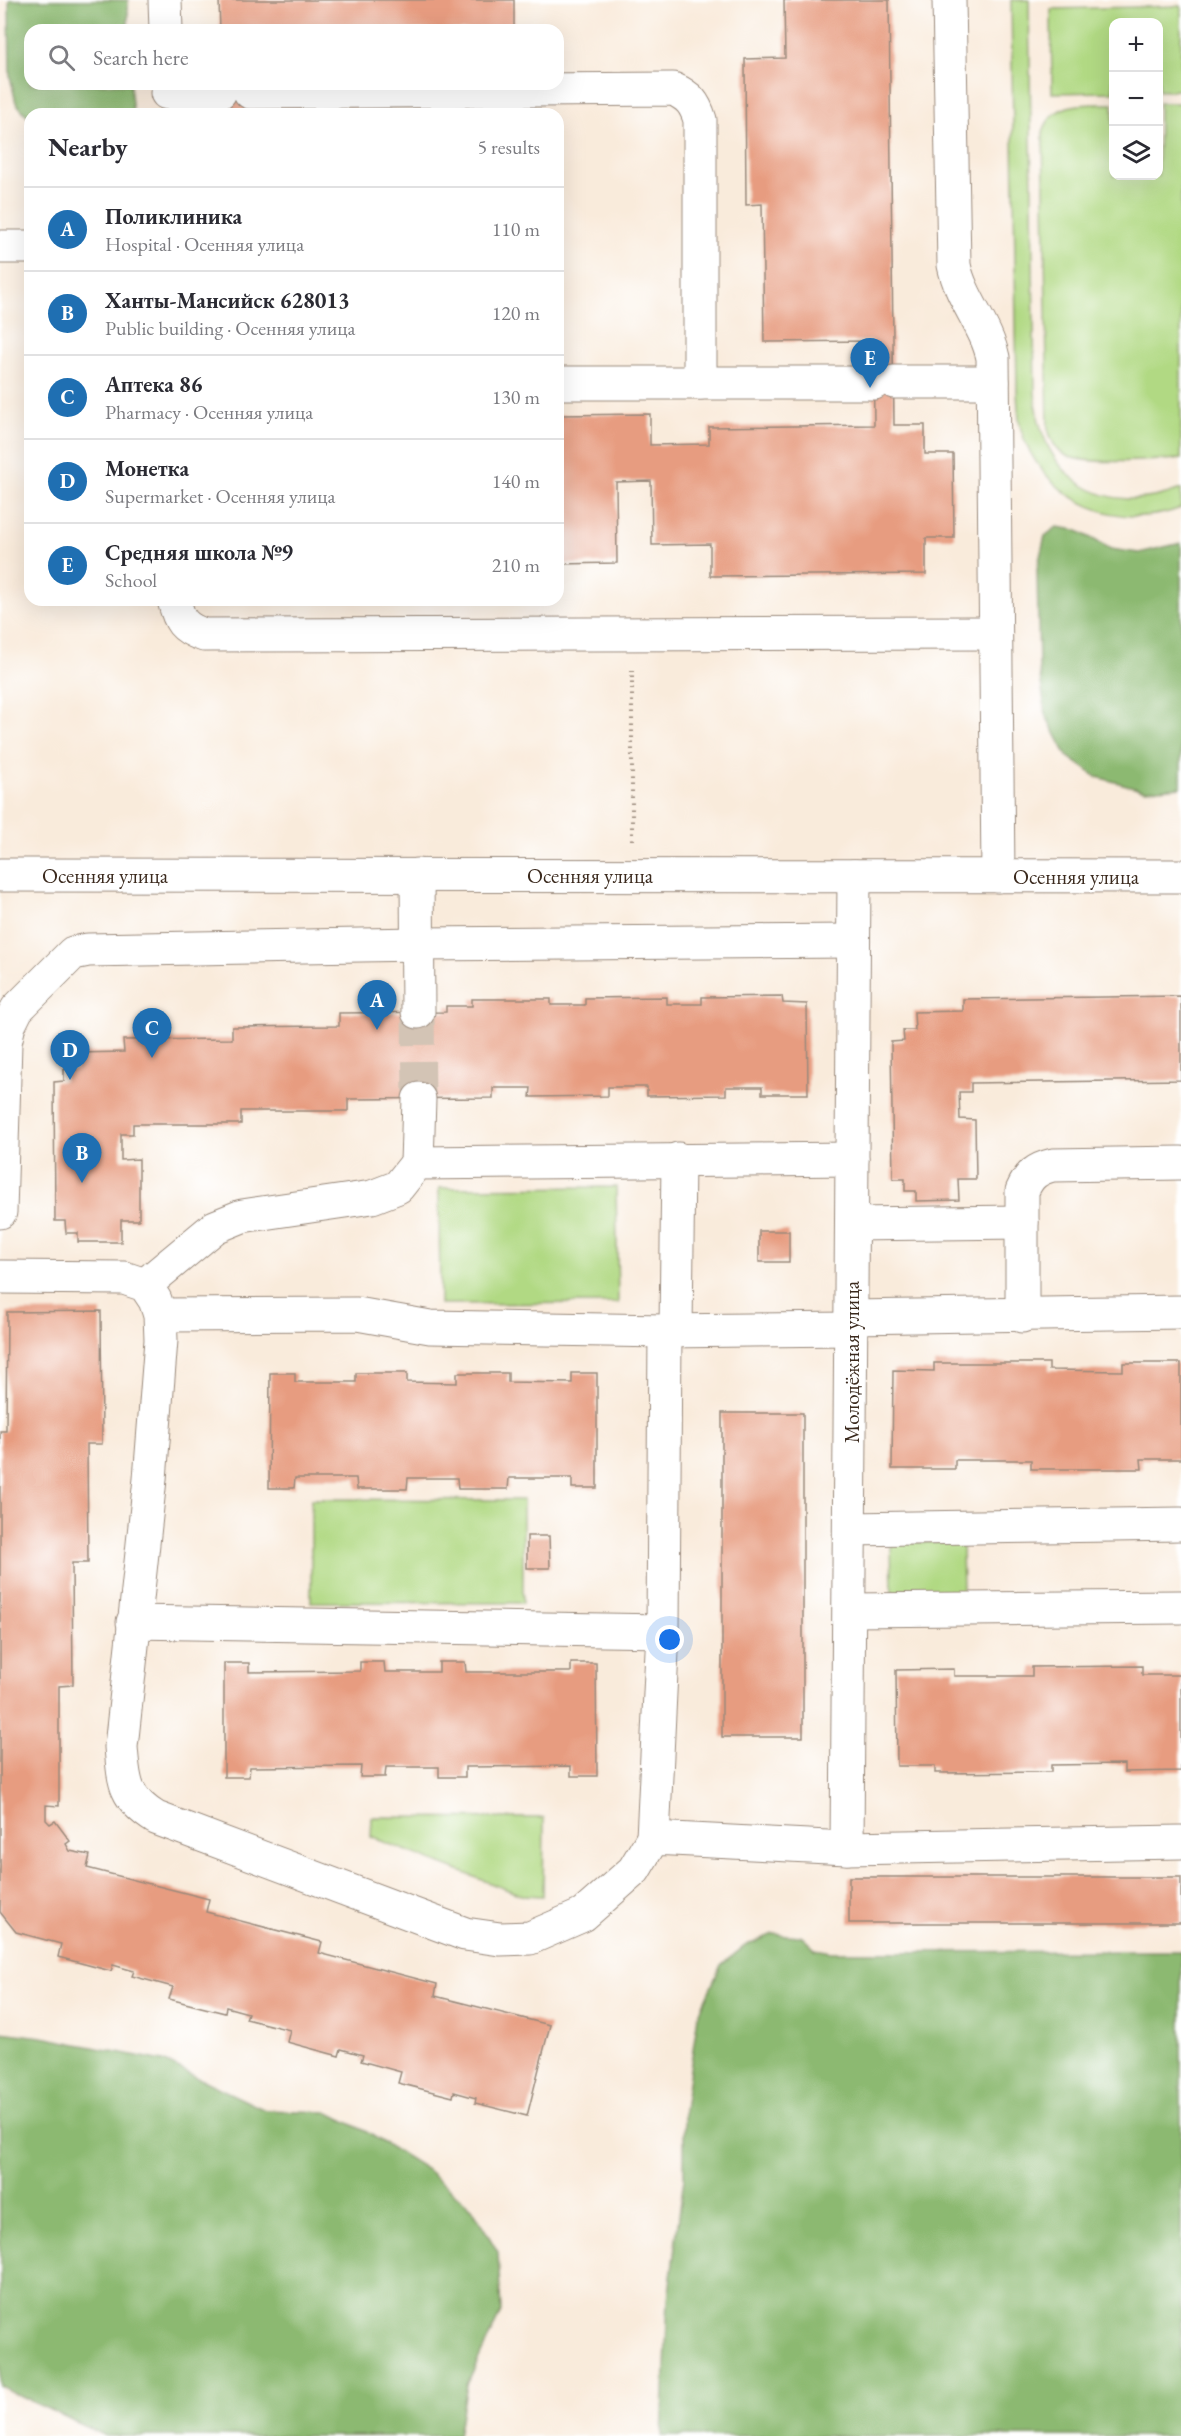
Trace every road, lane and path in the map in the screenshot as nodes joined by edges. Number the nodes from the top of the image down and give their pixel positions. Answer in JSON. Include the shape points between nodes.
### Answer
{"nodes":[{"id":1,"x":165,"y":0,"type":"edge"},
{"id":2,"x":949,"y":0,"type":"edge"},
{"id":3,"x":166,"y":24,"type":"edge"},
{"id":4,"x":167,"y":97,"type":"edge"},
{"id":5,"x":371,"y":102,"type":"edge"},
{"id":6,"x":0,"y":247,"type":"edge"},
{"id":7,"x":24,"y":247,"type":"edge"},
{"id":8,"x":700,"y":382,"type":"junction"},
{"id":9,"x":993,"y":382,"type":"junction"},
{"id":10,"x":564,"y":383,"type":"edge"},
{"id":11,"x":175,"y":606,"type":"edge"},
{"id":12,"x":995,"y":633,"type":"junction"},
{"id":13,"x":632,"y":634,"type":"junction"},
{"id":14,"x":0,"y":875,"type":"edge"},
{"id":15,"x":417,"y":875,"type":"junction"},
{"id":16,"x":632,"y":875,"type":"junction"},
{"id":17,"x":855,"y":876,"type":"junction"},
{"id":18,"x":998,"y":876,"type":"junction"},
{"id":19,"x":1181,"y":876,"type":"edge"},
{"id":20,"x":853,"y":941,"type":"junction"},
{"id":21,"x":418,"y":944,"type":"junction"},
{"id":22,"x":418,"y":1012,"type":"tunnel mouth"},
{"id":23,"x":419,"y":1099,"type":"tunnel mouth"},
{"id":24,"x":678,"y":1159,"type":"junction"},
{"id":25,"x":852,"y":1159,"type":"junction"},
{"id":26,"x":417,"y":1163,"type":"junction"},
{"id":27,"x":1181,"y":1163,"type":"edge"},
{"id":28,"x":0,"y":1212,"type":"edge"},
{"id":29,"x":1022,"y":1222,"type":"junction"},
{"id":30,"x":852,"y":1224,"type":"junction"},
{"id":31,"x":0,"y":1277,"type":"edge"},
{"id":32,"x":145,"y":1285,"type":"junction"},
{"id":33,"x":1181,"y":1312,"type":"edge"},
{"id":34,"x":160,"y":1315,"type":"junction"},
{"id":35,"x":1023,"y":1316,"type":"junction"},
{"id":36,"x":851,"y":1323,"type":"junction"},
{"id":37,"x":671,"y":1330,"type":"junction"},
{"id":38,"x":1181,"y":1524,"type":"edge"},
{"id":39,"x":850,"y":1529,"type":"junction"},
{"id":40,"x":1181,"y":1607,"type":"edge"},
{"id":41,"x":850,"y":1610,"type":"junction"},
{"id":42,"x":133,"y":1622,"type":"junction"},
{"id":43,"x":663,"y":1631,"type":"junction"},
{"id":44,"x":653,"y":1838,"type":"junction"},
{"id":45,"x":1181,"y":1842,"type":"edge"},
{"id":46,"x":847,"y":1848,"type":"junction"}],
"edges":[{"from":1,"to":3,"type":"street"},
{"from":2,"to":9,"type":"street","via":[[954,265],[963,294],[990,345]]},
{"from":4,"to":5,"type":"street","via":[[235,92]]},
{"from":5,"to":8,"type":"street","via":[[673,89],[686,94],[696,106],[700,120]]},
{"from":6,"to":7,"type":"street"},
{"from":8,"to":9,"type":"street"},
{"from":8,"to":10,"type":"street"},
{"from":9,"to":12,"type":"street"},
{"from":11,"to":13,"type":"street","via":[[178,617],[189,630],[204,635]]},
{"from":12,"to":13,"type":"street"},
{"from":12,"to":18,"type":"street"},
{"from":13,"to":16,"type":"path"},
{"from":14,"to":15,"type":"street","name":"Осенняя улица"},
{"from":15,"to":16,"type":"street","name":"Осенняя улица"},
{"from":15,"to":21,"type":"street"},
{"from":16,"to":17,"type":"street","name":"Осенняя улица"},
{"from":17,"to":18,"type":"street","name":"Осенняя улица"},
{"from":17,"to":20,"type":"street","name":"Молодёжная улица"},
{"from":18,"to":19,"type":"street","name":"Осенняя улица"},
{"from":20,"to":21,"type":"street"},
{"from":20,"to":25,"type":"street","name":"Молодёжная улица"},
{"from":21,"to":22,"type":"street"},
{"from":21,"to":28,"type":"street","via":[[73,953],[17,1009],[9,1025],[5,1043]]},
{"from":23,"to":26,"type":"street"},
{"from":24,"to":25,"type":"street"},
{"from":24,"to":26,"type":"street"},
{"from":24,"to":37,"type":"street"},
{"from":25,"to":30,"type":"street","name":"Молодёжная улица"},
{"from":26,"to":32,"type":"street","via":[[398,1187],[372,1197],[242,1216],[215,1227]]},
{"from":27,"to":29,"type":"street","via":[[1038,1168],[1028,1177],[1022,1191]]},
{"from":29,"to":30,"type":"street"},
{"from":29,"to":35,"type":"street"},
{"from":30,"to":36,"type":"street","name":"Молодёжная улица"},
{"from":31,"to":32,"type":"street","via":[[124,1278]]},
{"from":32,"to":34,"type":"street"},
{"from":33,"to":35,"type":"street"},
{"from":34,"to":37,"type":"street","via":[[357,1314],[430,1326]]},
{"from":34,"to":42,"type":"street","via":[[151,1467]]},
{"from":35,"to":36,"type":"street"},
{"from":36,"to":37,"type":"street"},
{"from":36,"to":39,"type":"street","name":"Молодёжная улица"},
{"from":37,"to":43,"type":"street"},
{"from":38,"to":39,"type":"street"},
{"from":39,"to":41,"type":"street","name":"Молодёжная улица"},
{"from":40,"to":41,"type":"street"},
{"from":41,"to":46,"type":"street","name":"Молодёжная улица"},
{"from":42,"to":43,"type":"street"},
{"from":42,"to":44,"type":"street","via":[[121,1747],[124,1778],[129,1794],[140,1808],[156,1818],[465,1934],[500,1939],[530,1938],[583,1915],[634,1870]]},
{"from":43,"to":44,"type":"street"},
{"from":44,"to":46,"type":"street"},
{"from":45,"to":46,"type":"street"}]}
